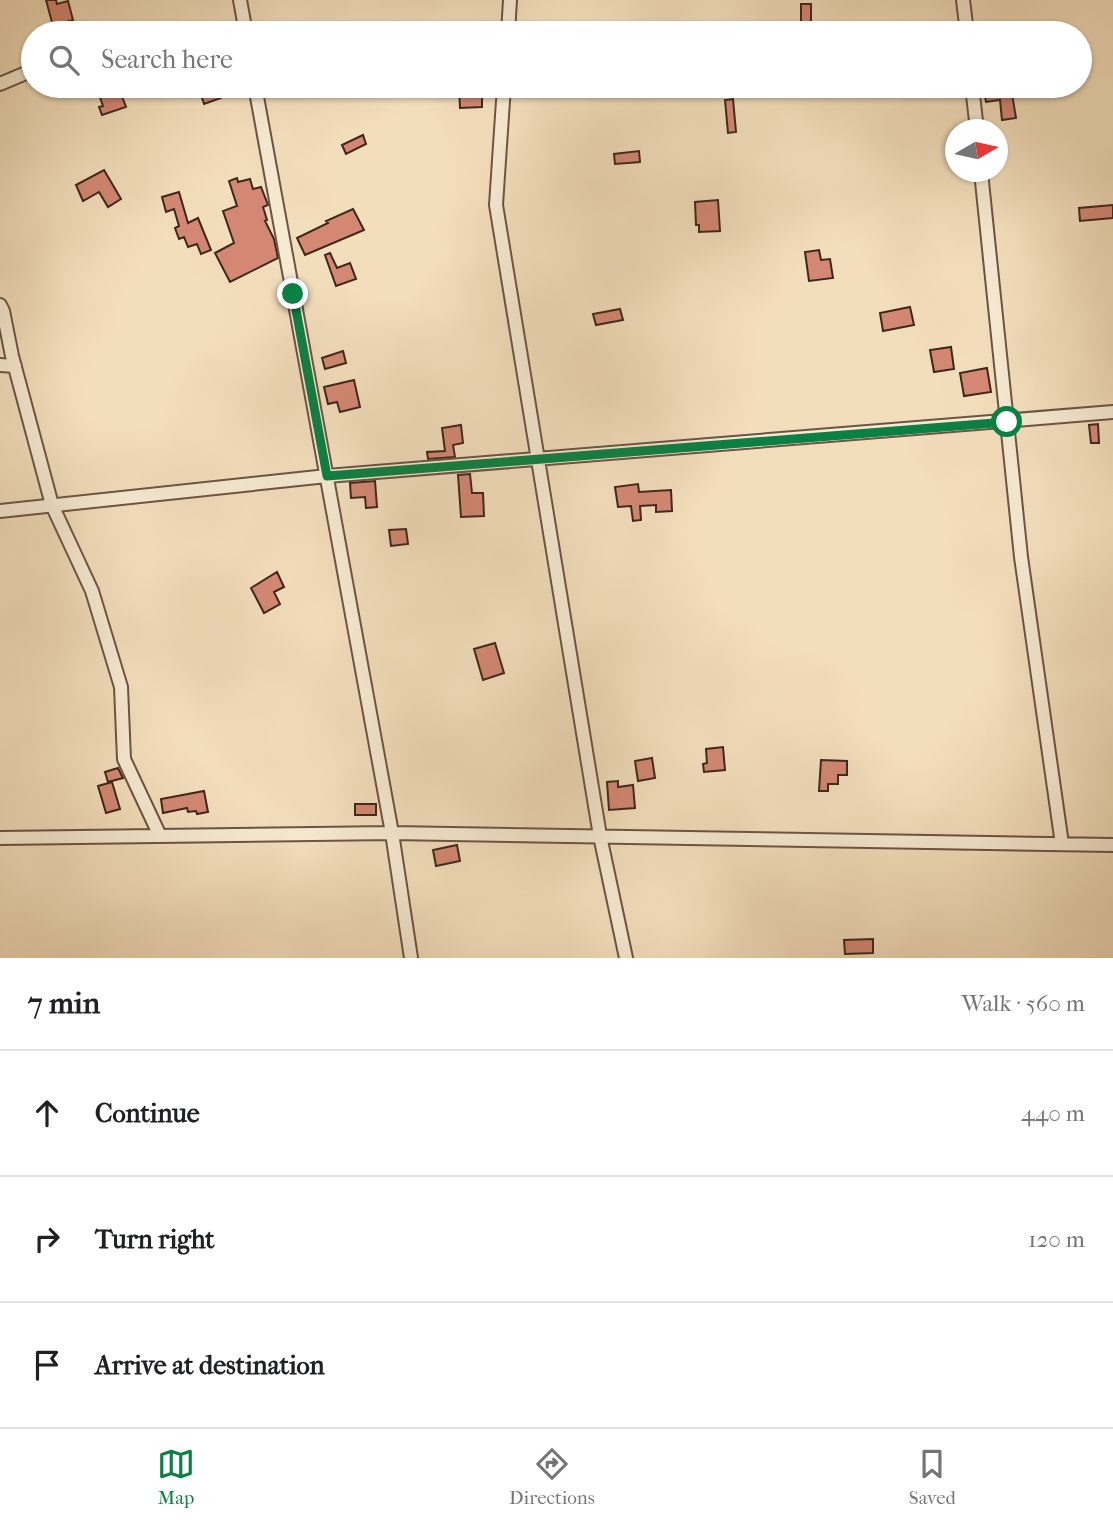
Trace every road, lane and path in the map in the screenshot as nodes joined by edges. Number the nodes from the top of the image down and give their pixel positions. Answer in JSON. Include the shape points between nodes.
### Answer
{"nodes":[{"id":1,"x":240,"y":0,"type":"edge"},
{"id":2,"x":510,"y":0,"type":"edge"},
{"id":3,"x":963,"y":0,"type":"edge"},
{"id":4,"x":244,"y":21,"type":"edge"},
{"id":5,"x":509,"y":21,"type":"edge"},
{"id":6,"x":966,"y":21,"type":"edge"},
{"id":7,"x":21,"y":75,"type":"edge"},
{"id":8,"x":0,"y":84,"type":"edge"},
{"id":9,"x":257,"y":98,"type":"edge"},
{"id":10,"x":503,"y":98,"type":"edge"},
{"id":11,"x":973,"y":98,"type":"edge"},
{"id":12,"x":976,"y":119,"type":"edge"},
{"id":13,"x":982,"y":182,"type":"edge"},
{"id":14,"x":0,"y":305,"type":"edge"},
{"id":15,"x":0,"y":365,"type":"edge"},
{"id":16,"x":15,"y":366,"type":"junction"},
{"id":17,"x":1113,"y":412,"type":"edge"},
{"id":18,"x":1007,"y":422,"type":"junction"},
{"id":19,"x":538,"y":459,"type":"junction"},
{"id":20,"x":327,"y":476,"type":"junction"},
{"id":21,"x":52,"y":505,"type":"junction"},
{"id":22,"x":0,"y":511,"type":"edge"},
{"id":23,"x":392,"y":833,"type":"junction"},
{"id":24,"x":160,"y":836,"type":"junction"},
{"id":25,"x":600,"y":836,"type":"junction"},
{"id":26,"x":0,"y":838,"type":"edge"},
{"id":27,"x":1062,"y":844,"type":"junction"},
{"id":28,"x":1113,"y":845,"type":"edge"},
{"id":29,"x":411,"y":958,"type":"edge"},
{"id":30,"x":626,"y":958,"type":"edge"}],
"edges":[{"from":1,"to":4,"type":"street"},
{"from":2,"to":5,"type":"street"},
{"from":3,"to":6,"type":"street"},
{"from":7,"to":8,"type":"street"},
{"from":9,"to":20,"type":"street"},
{"from":10,"to":19,"type":"street","via":[[496,205]]},
{"from":11,"to":12,"type":"street"},
{"from":13,"to":18,"type":"street"},
{"from":14,"to":16,"type":"street"},
{"from":15,"to":16,"type":"street"},
{"from":16,"to":21,"type":"street"},
{"from":17,"to":18,"type":"street"},
{"from":18,"to":19,"type":"street"},
{"from":18,"to":27,"type":"street","via":[[1020,557]]},
{"from":19,"to":20,"type":"street"},
{"from":19,"to":25,"type":"street"},
{"from":20,"to":21,"type":"street"},
{"from":20,"to":23,"type":"street"},
{"from":21,"to":22,"type":"street"},
{"from":21,"to":24,"type":"street","via":[[92,591],[121,687],[124,758]]},
{"from":23,"to":24,"type":"street"},
{"from":23,"to":25,"type":"street"},
{"from":23,"to":29,"type":"street"},
{"from":24,"to":26,"type":"street"},
{"from":25,"to":27,"type":"street"},
{"from":25,"to":30,"type":"street"},
{"from":27,"to":28,"type":"street"}]}
